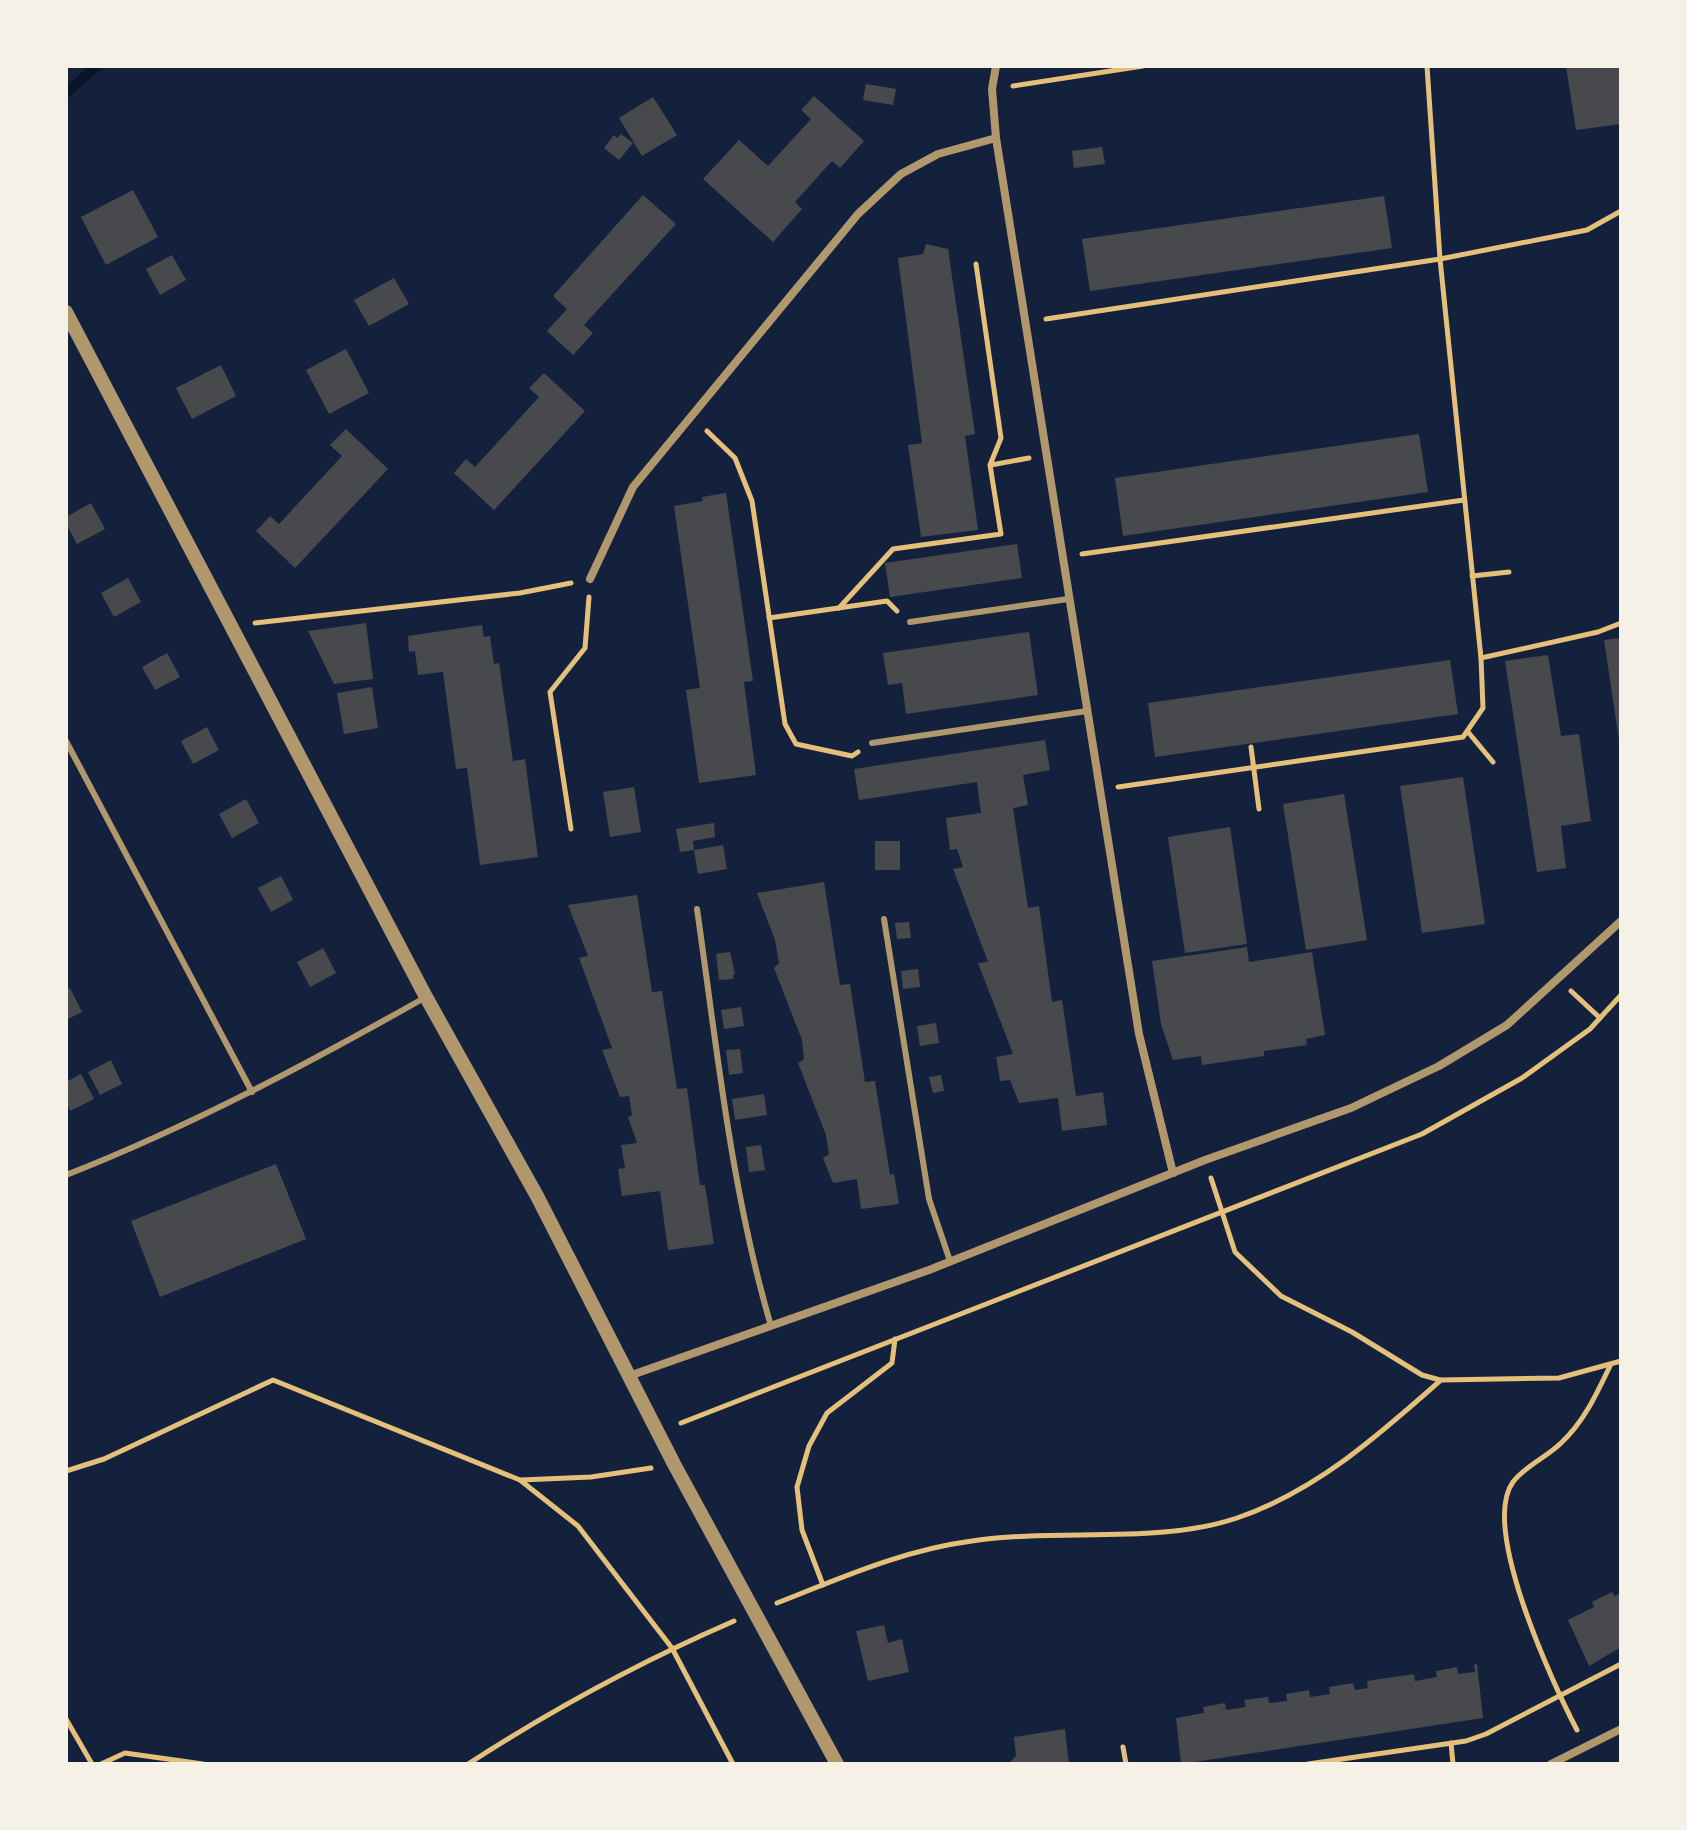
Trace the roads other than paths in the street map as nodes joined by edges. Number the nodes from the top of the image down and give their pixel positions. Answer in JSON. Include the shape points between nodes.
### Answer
{"nodes":[{"id":1,"x":996,"y":66,"type":"edge"},
{"id":2,"x":996,"y":138,"type":"junction"},
{"id":3,"x":66,"y":312,"type":"edge"},
{"id":4,"x":590,"y":579,"type":"road end"},
{"id":5,"x":1068,"y":599,"type":"junction"},
{"id":6,"x":910,"y":622,"type":"road end"},
{"id":7,"x":1087,"y":711,"type":"junction"},
{"id":8,"x":66,"y":741,"type":"edge"},
{"id":9,"x":872,"y":743,"type":"road end"},
{"id":10,"x":697,"y":909,"type":"dead end"},
{"id":11,"x":884,"y":919,"type":"dead end"},
{"id":12,"x":1621,"y":921,"type":"edge"},
{"id":13,"x":426,"y":997,"type":"junction"},
{"id":14,"x":252,"y":1092,"type":"junction"},
{"id":15,"x":1173,"y":1173,"type":"junction"},
{"id":16,"x":66,"y":1175,"type":"edge"},
{"id":17,"x":950,"y":1261,"type":"junction"},
{"id":18,"x":771,"y":1326,"type":"junction"},
{"id":19,"x":629,"y":1376,"type":"junction"},
{"id":20,"x":1621,"y":1729,"type":"edge"},
{"id":21,"x":837,"y":1764,"type":"edge"},
{"id":22,"x":1551,"y":1764,"type":"edge"}],
"edges":[{"from":1,"to":2,"type":"street"},
{"from":2,"to":4,"type":"street","via":[[938,154],[901,174],[858,214],[633,487]]},
{"from":2,"to":5,"type":"street"},
{"from":3,"to":13,"type":"street"},
{"from":5,"to":6,"type":"lane"},
{"from":5,"to":7,"type":"street"},
{"from":7,"to":9,"type":"lane"},
{"from":7,"to":15,"type":"street","via":[[1139,1034]]},
{"from":8,"to":14,"type":"lane"},
{"from":10,"to":18,"type":"lane","via":[[735,1173]]},
{"from":11,"to":17,"type":"lane","via":[[929,1199]]},
{"from":12,"to":15,"type":"street","via":[[1507,1025],[1439,1066],[1351,1108]]},
{"from":13,"to":14,"type":"lane"},
{"from":13,"to":19,"type":"street"},
{"from":14,"to":16,"type":"lane"},
{"from":15,"to":17,"type":"street"},
{"from":17,"to":18,"type":"street"},
{"from":18,"to":19,"type":"street"},
{"from":19,"to":21,"type":"street"},
{"from":20,"to":22,"type":"street"}]}
